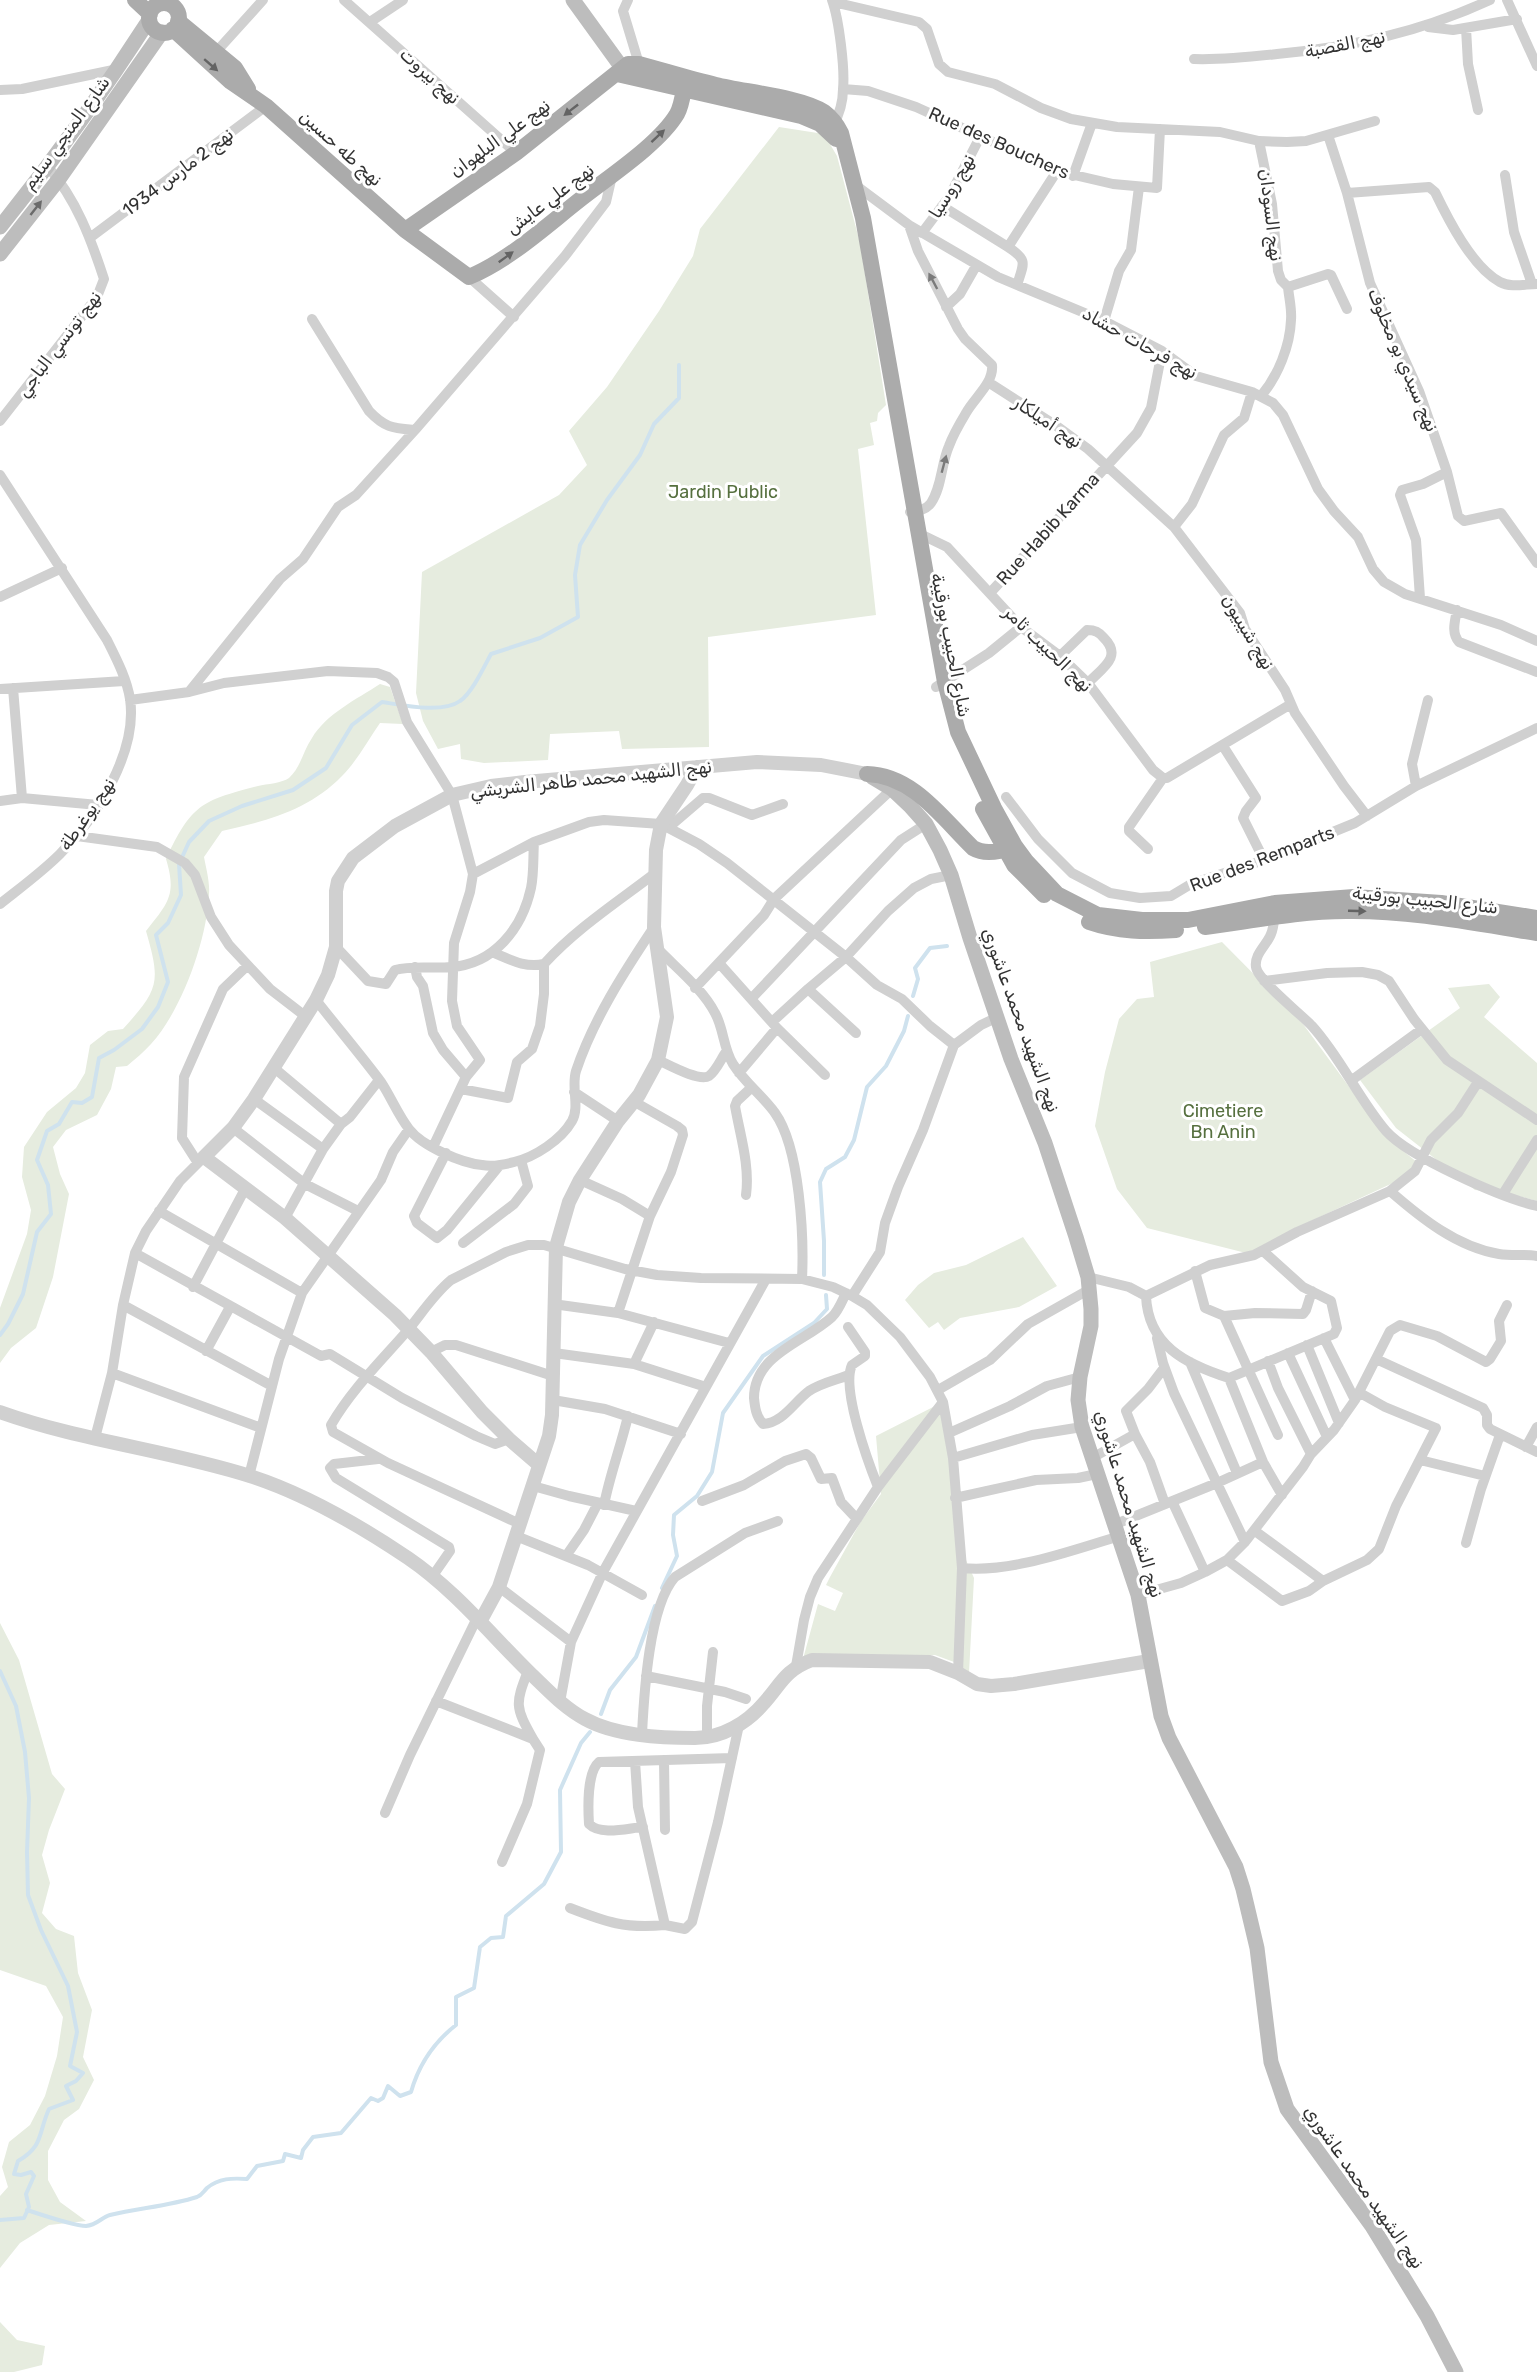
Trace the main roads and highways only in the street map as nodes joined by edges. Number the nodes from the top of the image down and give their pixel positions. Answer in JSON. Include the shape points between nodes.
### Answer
{"nodes":[{"id":1,"x":135,"y":0,"type":"edge"},
{"id":2,"x":573,"y":0,"type":"edge"},
{"id":3,"x":152,"y":9,"type":"edge"},
{"id":4,"x":171,"y":28,"type":"junction"},
{"id":5,"x":627,"y":70,"type":"junction"},
{"id":6,"x":684,"y":83,"type":"junction"},
{"id":7,"x":252,"y":95,"type":"junction"},
{"id":8,"x":53,"y":173,"type":"junction"},
{"id":9,"x":0,"y":227,"type":"edge"},
{"id":10,"x":405,"y":230,"type":"junction"},
{"id":11,"x":0,"y":254,"type":"edge"},
{"id":12,"x":867,"y":774,"type":"joint"},
{"id":13,"x":1010,"y":848,"type":"junction"},
{"id":14,"x":1275,"y":911,"type":"junction"},
{"id":15,"x":1537,"y":918,"type":"edge"},
{"id":16,"x":1537,"y":933,"type":"edge"},
{"id":17,"x":1456,"y":2372,"type":"edge"}],
"edges":[{"from":1,"to":3,"type":"main road"},
{"from":2,"to":5,"type":"main road"},
{"from":3,"to":4,"type":"main road","via":[[156,30]]},
{"from":3,"to":4,"type":"main road","via":[[171,4],[178,15]]},
{"from":3,"to":8,"type":"main road","name":"شارع المنجي سليم"},
{"from":4,"to":7,"type":"main road","name":"نهج طه حسين","one_way":true,"via":[[231,82]]},
{"from":4,"to":7,"type":"main road","name":"نهج طه حسين","via":[[216,52],[235,69]]},
{"from":4,"to":8,"type":"main road","name":"شارع المنجي سليم"},
{"from":5,"to":6,"type":"main road"},
{"from":5,"to":10,"type":"main road","name":"نهج علي البلهوان","one_way":true},
{"from":10,"to":6,"type":"main road","name":"نهج علي عايش","one_way":true,"via":[[470,277],[497,263],[612,176],[666,128],[681,105]]},
{"from":6,"to":13,"type":"main road","name":"شارع الحبيب بورقيبة","via":[[832,126],[852,185],[949,735],[984,812]]},
{"from":7,"to":10,"type":"main road","name":"نهج طه حسين"},
{"from":8,"to":9,"type":"main road","name":"شارع المنجي سليم"},
{"from":11,"to":8,"type":"main road","name":"شارع المنجي سليم","one_way":true},
{"from":12,"to":13,"type":"main road","via":[[891,777],[910,789],[980,852]]},
{"from":12,"to":17,"type":"main road","name":"نهج الشهيد محمد عاشوري","via":[[892,789],[926,824],[951,875],[1011,1059],[1045,1143],[1089,1283],[1091,1326],[1078,1400],[1082,1427],[1138,1595],[1161,1716],[1236,1867],[1243,1889],[1257,1948],[1271,2062],[1287,2109],[1372,2226]]},
{"from":13,"to":14,"type":"main road","name":"شارع الحبيب بورقيبة","via":[[1025,877],[1052,901],[1111,929],[1190,929]]},
{"from":14,"to":15,"type":"main road","name":"شارع الحبيب بورقيبة","via":[[1354,897],[1441,903]]},
{"from":14,"to":16,"type":"main road","name":"شارع الحبيب بورقيبة","one_way":true,"via":[[1384,912]]}]}
